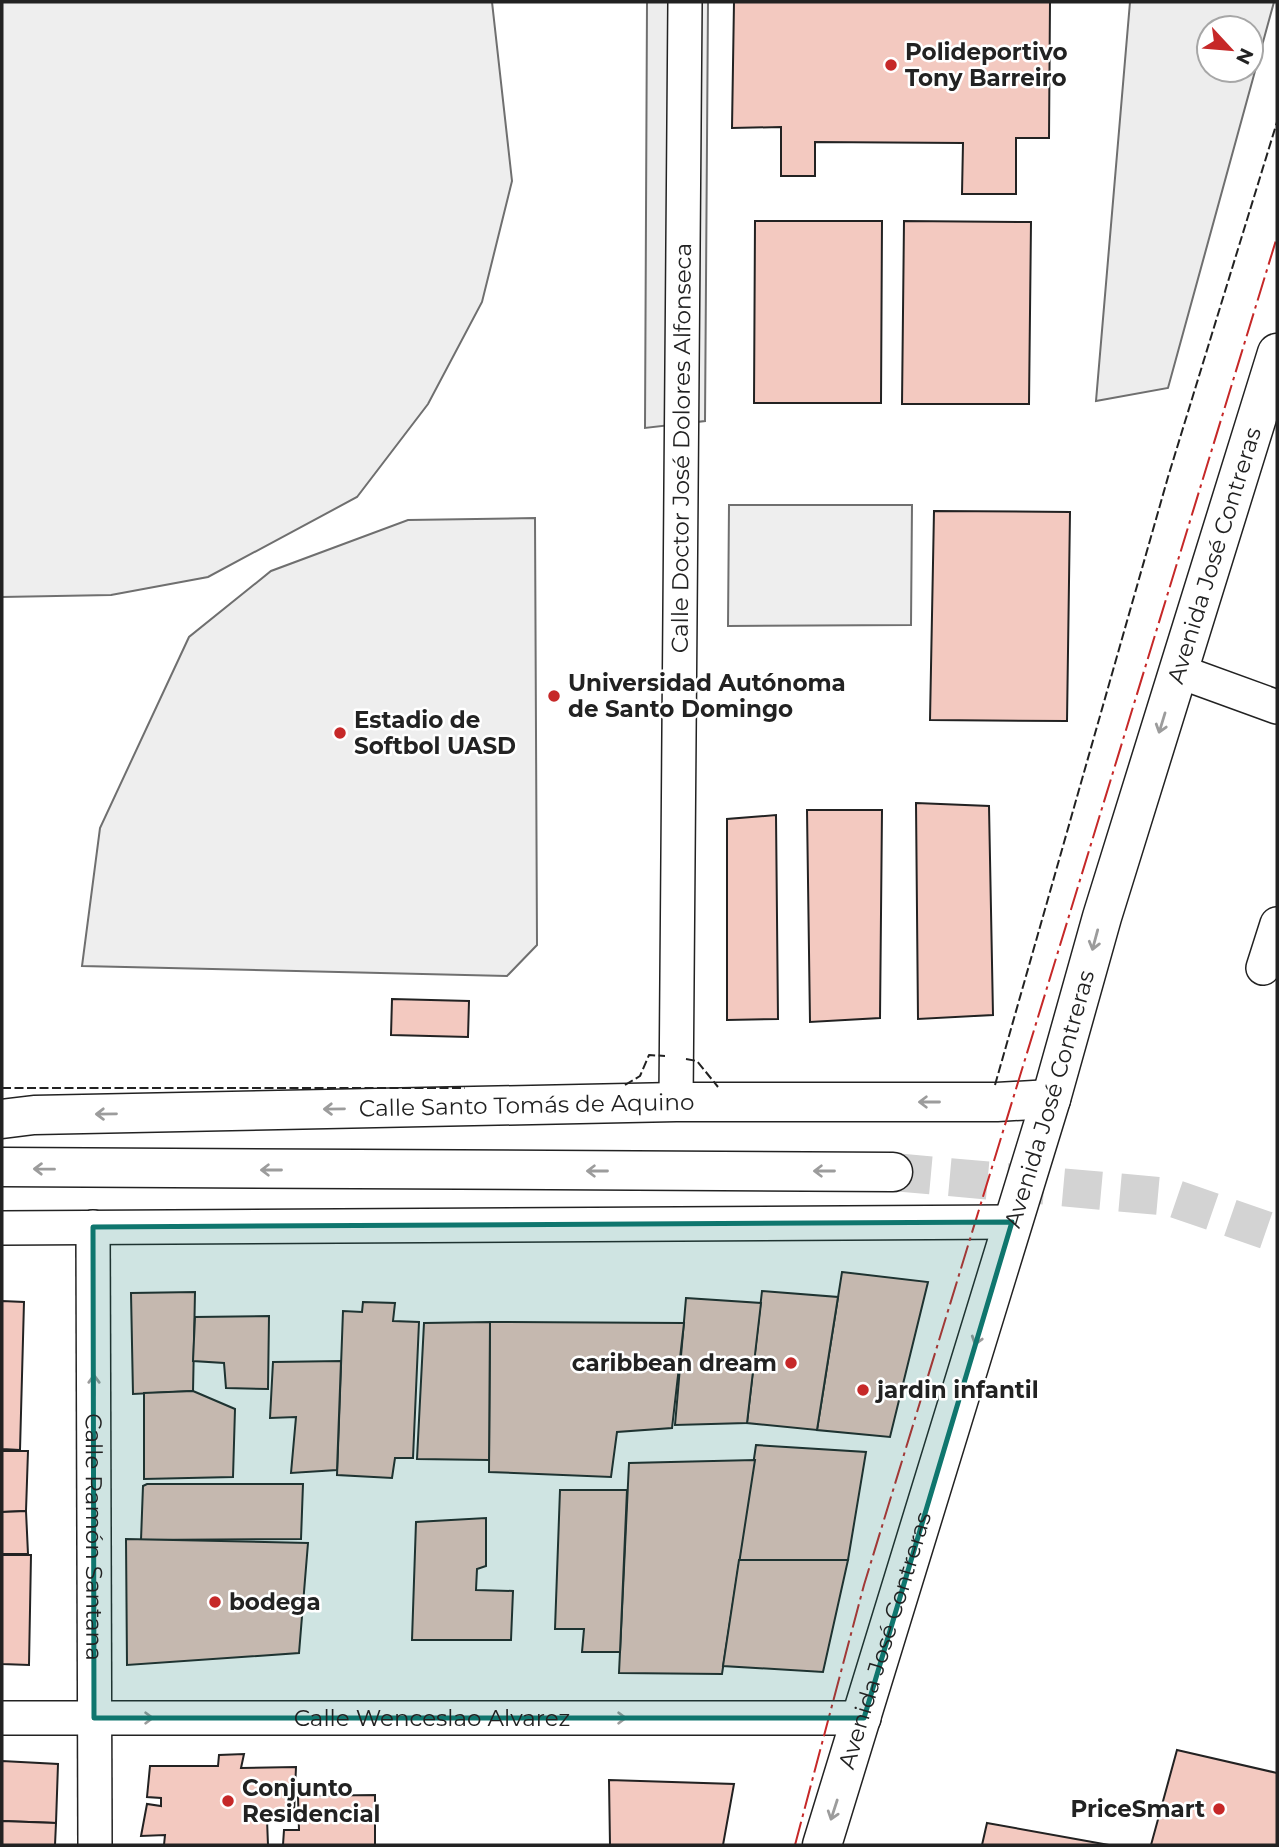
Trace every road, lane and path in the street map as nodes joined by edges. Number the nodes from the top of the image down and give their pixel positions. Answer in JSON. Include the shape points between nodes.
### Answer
{"nodes":[{"id":1,"x":685,"y":2,"type":"edge"},
{"id":2,"x":1277,"y":353,"type":"edge"},
{"id":3,"x":1178,"y":671,"type":"junction"},
{"id":4,"x":1277,"y":707,"type":"edge"},
{"id":5,"x":1277,"y":924,"type":"edge"},
{"id":6,"x":1263,"y":968,"type":"dead end"},
{"id":7,"x":1051,"y":1099,"type":"junction"},
{"id":8,"x":676,"y":1102,"type":"junction"},
{"id":9,"x":2,"y":1119,"type":"edge"},
{"id":10,"x":2,"y":1167,"type":"edge"},
{"id":11,"x":893,"y":1172,"type":"tunnel mouth"},
{"id":12,"x":1012,"y":1222,"type":"junction"},
{"id":13,"x":93,"y":1227,"type":"junction"},
{"id":14,"x":2,"y":1228,"type":"edge"},
{"id":15,"x":2,"y":1718,"type":"edge"},
{"id":16,"x":94,"y":1718,"type":"junction"},
{"id":17,"x":864,"y":1718,"type":"junction"},
{"id":18,"x":95,"y":1845,"type":"edge"},
{"id":19,"x":822,"y":1845,"type":"edge"}],
"edges":[{"from":1,"to":8,"type":"street","name":"Calle Doctor José Dolores Alfonseca"},
{"from":2,"to":3,"type":"street","name":"Avenida José Contreras"},
{"from":3,"to":4,"type":"street"},
{"from":3,"to":7,"type":"street","name":"Avenida José Contreras","one_way":true},
{"from":5,"to":6,"type":"street"},
{"from":7,"to":8,"type":"street","name":"Calle Santo Tomás de Aquino","one_way":true},
{"from":7,"to":12,"type":"street","name":"Avenida José Contreras"},
{"from":8,"to":9,"type":"street","name":"Calle Santo Tomás de Aquino","one_way":true},
{"from":11,"to":10,"type":"street","one_way":true},
{"from":12,"to":13,"type":"street"},
{"from":12,"to":17,"type":"street","name":"Avenida José Contreras","one_way":true},
{"from":13,"to":14,"type":"street"},
{"from":16,"to":13,"type":"street","name":"Calle Ramón Santana","one_way":true},
{"from":15,"to":16,"type":"street","name":"Calle Wenceslao Alvarez"},
{"from":16,"to":17,"type":"street","name":"Calle Wenceslao Alvarez","one_way":true},
{"from":16,"to":18,"type":"street","name":"Calle Ramón Santana"},
{"from":17,"to":19,"type":"street","name":"Avenida José Contreras","one_way":true}]}
